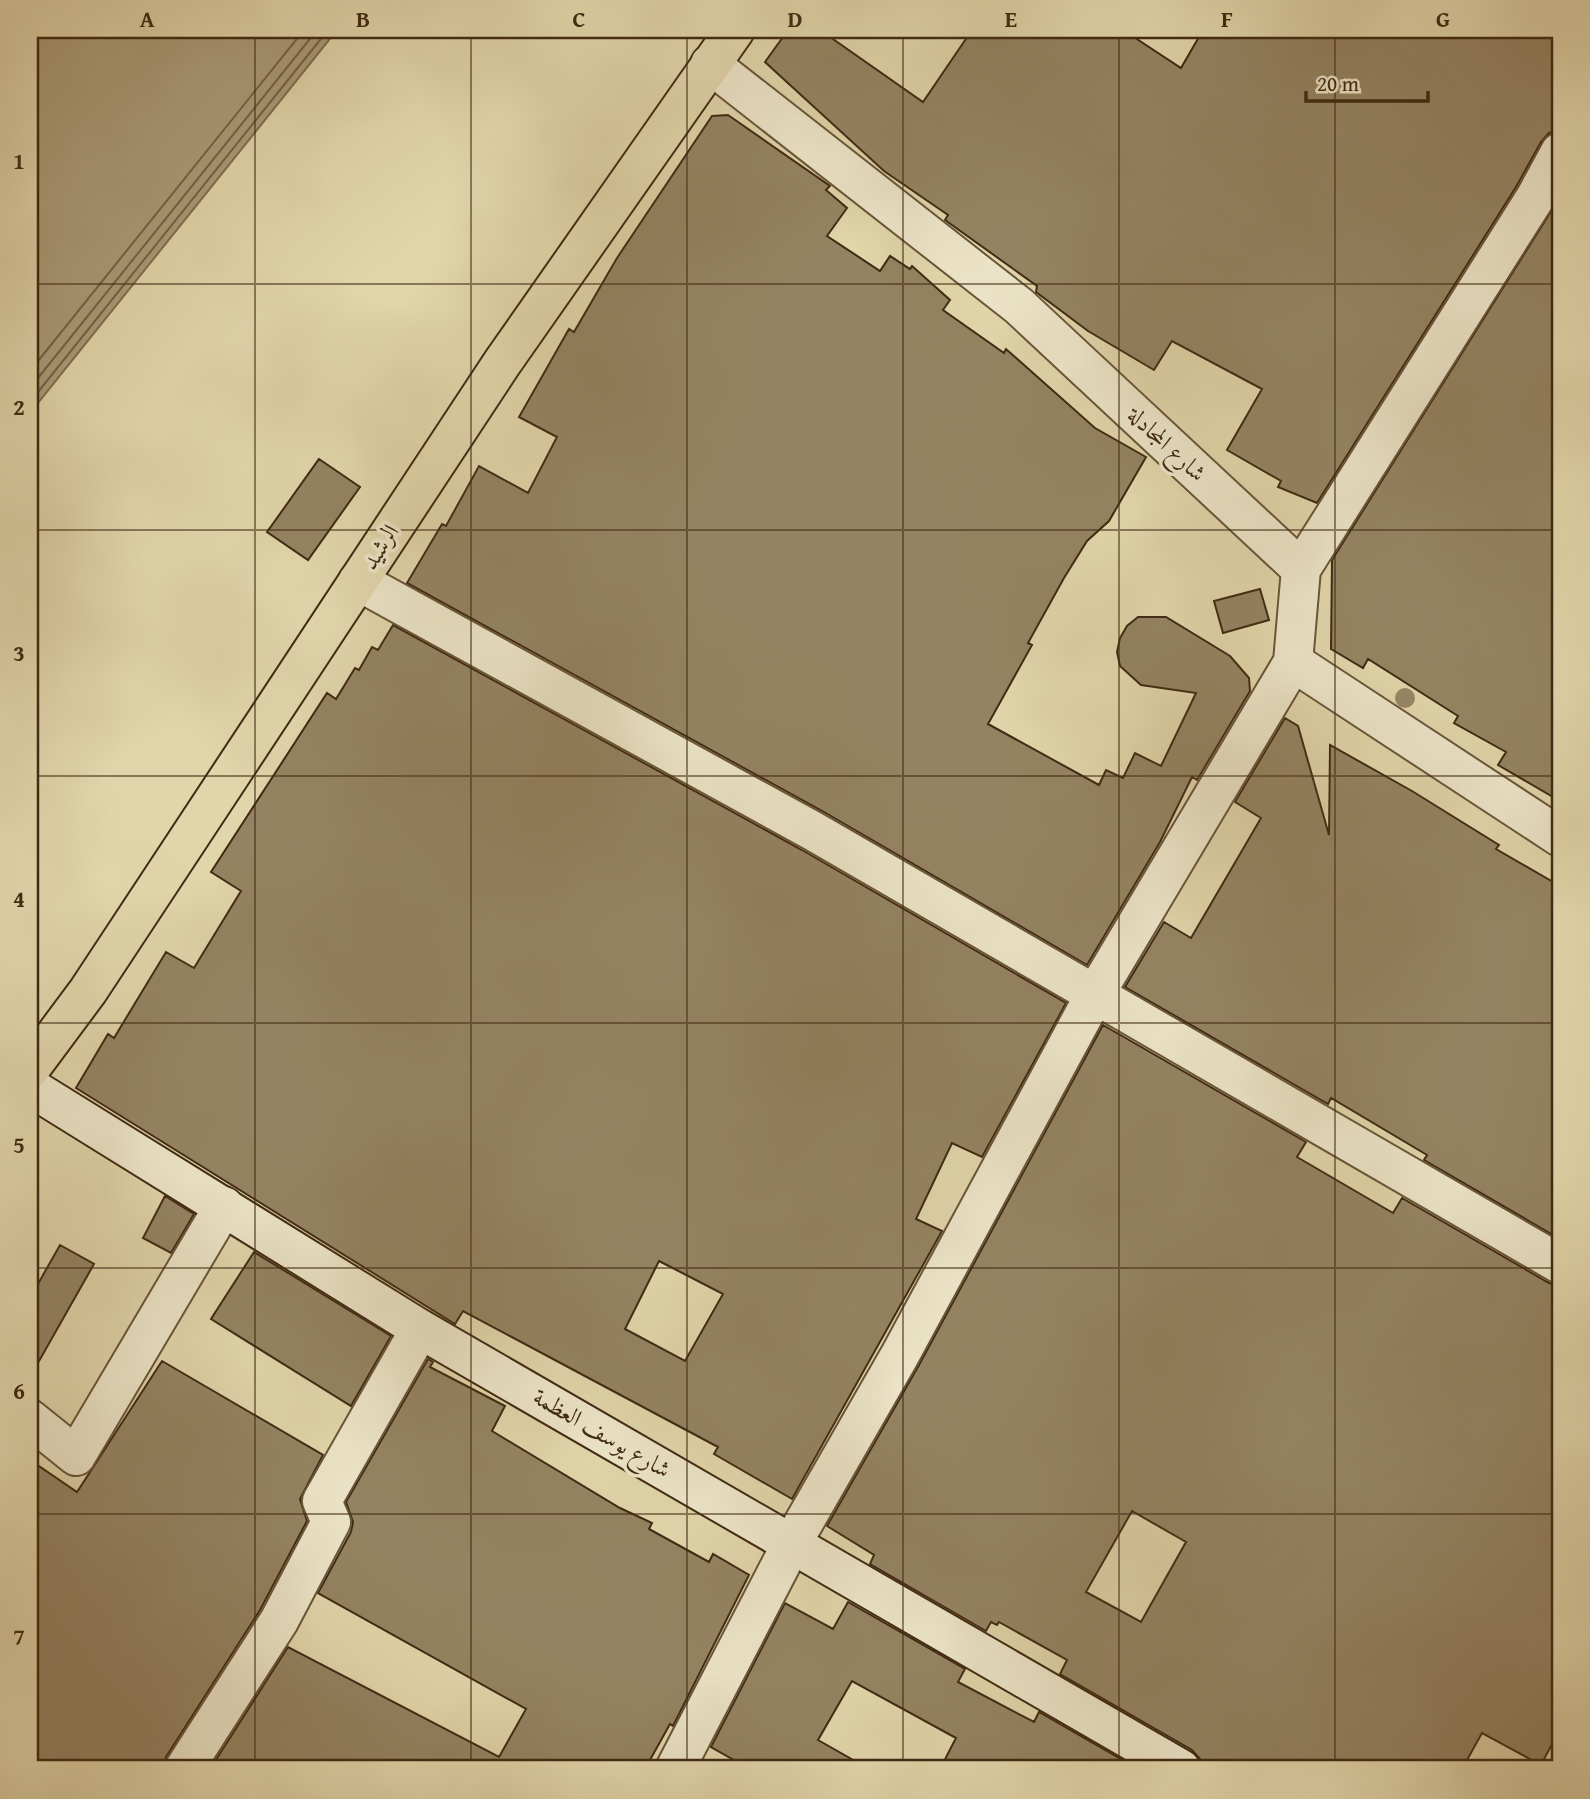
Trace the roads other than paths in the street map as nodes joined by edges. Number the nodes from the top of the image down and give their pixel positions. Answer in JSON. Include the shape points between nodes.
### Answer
{"nodes":[{"id":1,"x":735,"y":30,"type":"edge"},
{"id":2,"x":710,"y":64,"type":"junction"},
{"id":3,"x":1560,"y":152,"type":"edge"},
{"id":4,"x":1301,"y":569,"type":"junction"},
{"id":5,"x":358,"y":581,"type":"junction"},
{"id":6,"x":1293,"y":662,"type":"junction"},
{"id":7,"x":1560,"y":837,"type":"edge"},
{"id":8,"x":1094,"y":996,"type":"junction"},
{"id":9,"x":30,"y":1069,"type":"edge"},
{"id":10,"x":30,"y":1087,"type":"edge"},
{"id":11,"x":224,"y":1206,"type":"junction"},
{"id":12,"x":1560,"y":1264,"type":"edge"},
{"id":13,"x":420,"y":1329,"type":"junction"},
{"id":14,"x":30,"y":1419,"type":"edge"},
{"id":15,"x":792,"y":1543,"type":"junction"},
{"id":16,"x":184,"y":1769,"type":"edge"},
{"id":17,"x":675,"y":1769,"type":"edge"},
{"id":18,"x":1181,"y":1769,"type":"edge"}],
"edges":[{"from":1,"to":2,"type":"main road","name":"الرشيد"},
{"from":2,"to":4,"type":"street","name":"شارع المجادلة","via":[[1019,306]]},
{"from":2,"to":5,"type":"main road","name":"الرشيد","via":[[502,363]]},
{"from":3,"to":4,"type":"street"},
{"from":4,"to":6,"type":"street"},
{"from":5,"to":8,"type":"street","via":[[813,831]]},
{"from":5,"to":9,"type":"main road","name":"الرشيد","via":[[88,991]]},
{"from":6,"to":7,"type":"street"},
{"from":6,"to":8,"type":"street"},
{"from":8,"to":12,"type":"street"},
{"from":8,"to":15,"type":"street","via":[[900,1355]]},
{"from":10,"to":11,"type":"street","name":"شارع يوسف العظمة"},
{"from":11,"to":13,"type":"street","name":"شارع يوسف العظمة"},
{"from":11,"to":14,"type":"street","via":[[76,1456]]},
{"from":13,"to":15,"type":"street","name":"شارع يوسف العظمة"},
{"from":13,"to":16,"type":"street","via":[[321,1501],[331,1522],[284,1610]]},
{"from":15,"to":17,"type":"street"},
{"from":15,"to":18,"type":"street","name":"شارع يوسف العظمة"}]}
